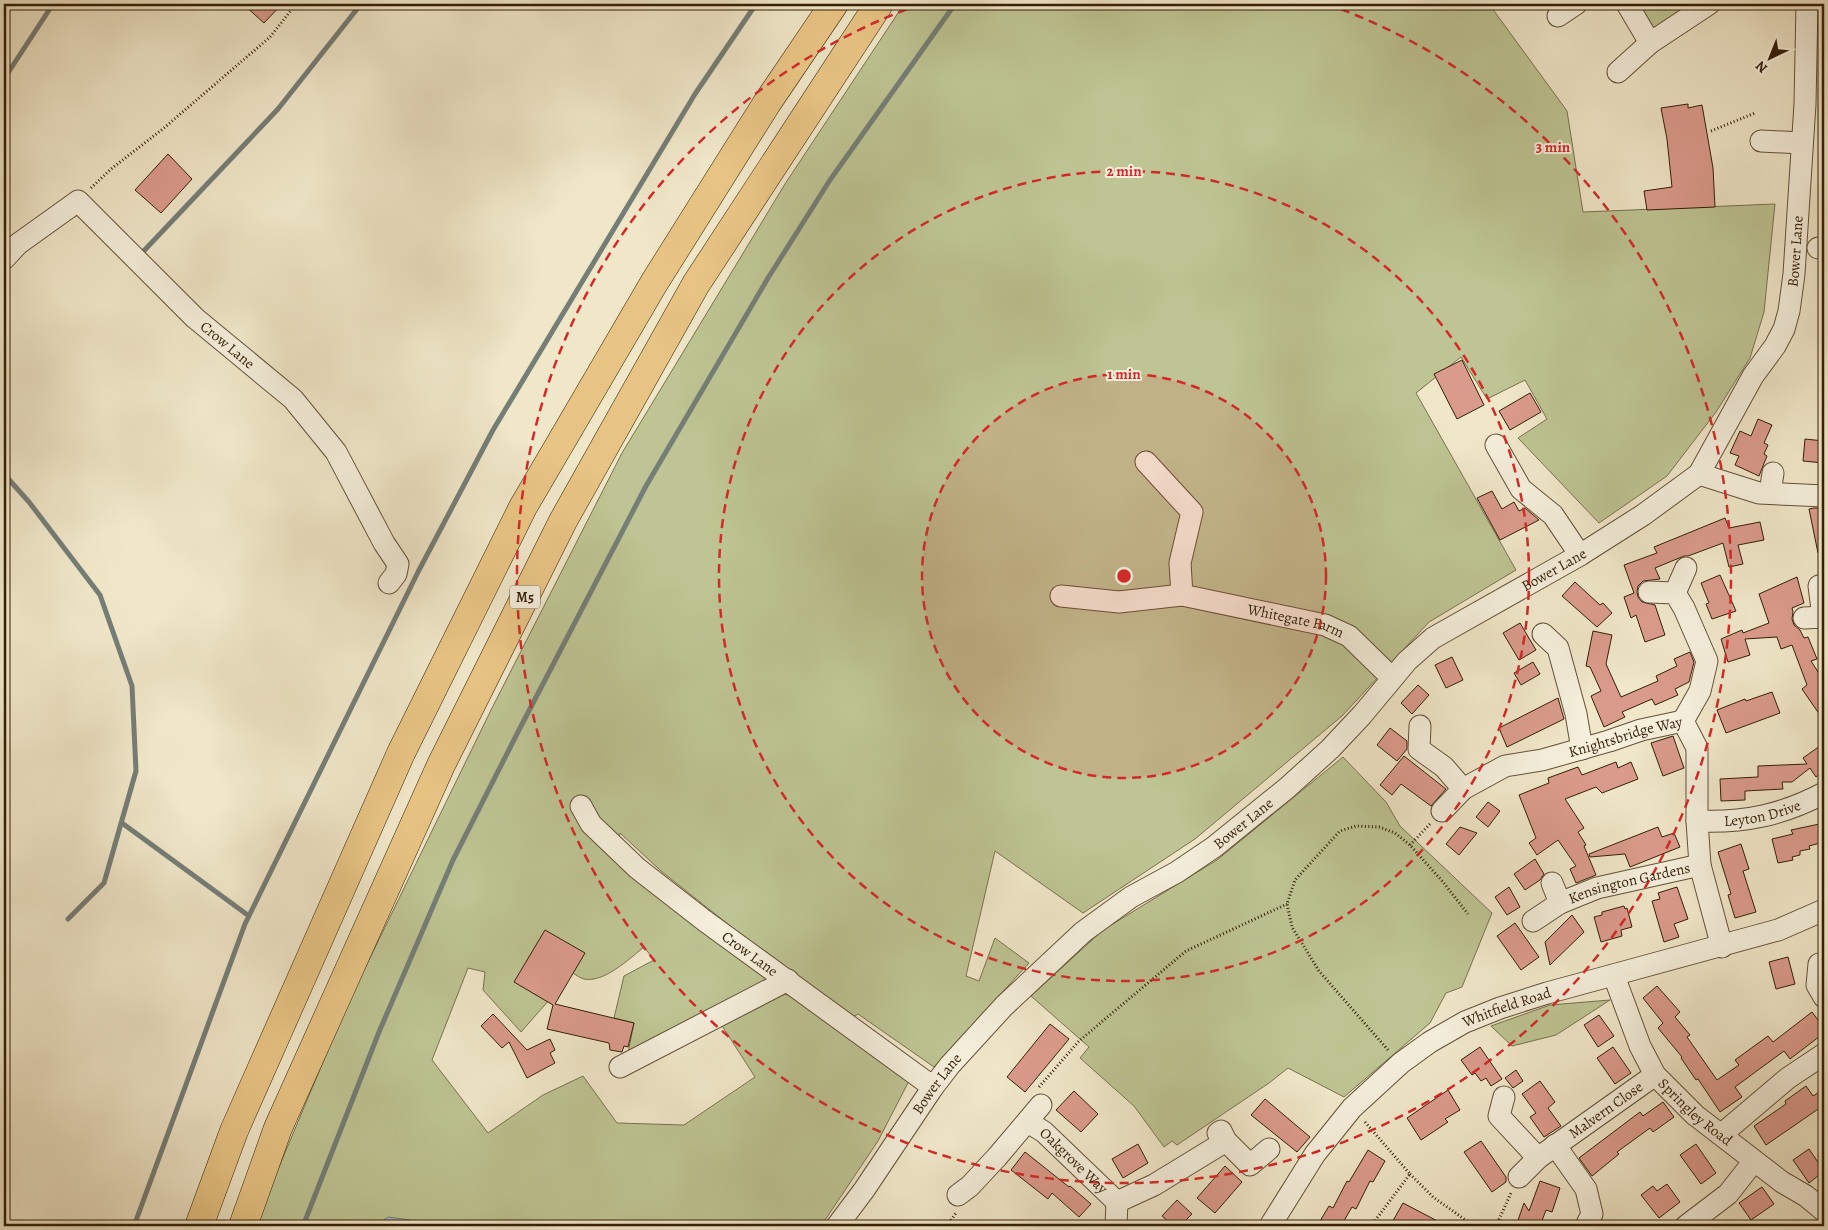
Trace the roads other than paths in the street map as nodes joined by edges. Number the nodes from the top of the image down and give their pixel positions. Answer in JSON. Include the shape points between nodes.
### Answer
{"nodes":[{"id":1,"x":834,"y":4,"type":"edge"},
{"id":2,"x":879,"y":4,"type":"edge"},
{"id":3,"x":1576,"y":4,"type":"edge"},
{"id":4,"x":1627,"y":4,"type":"edge"},
{"id":5,"x":1710,"y":4,"type":"edge"},
{"id":6,"x":1807,"y":4,"type":"edge"},
{"id":7,"x":1558,"y":16,"type":"dead end"},
{"id":8,"x":1650,"y":43,"type":"junction"},
{"id":9,"x":1618,"y":72,"type":"dead end"},
{"id":10,"x":1761,"y":141,"type":"dead end"},
{"id":11,"x":1802,"y":143,"type":"junction"},
{"id":12,"x":4,"y":259,"type":"edge"},
{"id":13,"x":1496,"y":445,"type":"dead end"},
{"id":14,"x":1146,"y":462,"type":"dead end"},
{"id":15,"x":1699,"y":474,"type":"junction"},
{"id":16,"x":1824,"y":496,"type":"edge"},
{"id":17,"x":1580,"y":555,"type":"junction"},
{"id":18,"x":1686,"y":568,"type":"dead end"},
{"id":19,"x":390,"y":583,"type":"dead end"},
{"id":20,"x":1819,"y":586,"type":"dead end"},
{"id":21,"x":1649,"y":592,"type":"dead end"},
{"id":22,"x":1675,"y":593,"type":"junction"},
{"id":23,"x":1182,"y":595,"type":"junction"},
{"id":24,"x":1061,"y":596,"type":"dead end"},
{"id":25,"x":1817,"y":618,"type":"edge"},
{"id":26,"x":1557,"y":640,"type":"dead end"},
{"id":27,"x":1392,"y":678,"type":"junction"},
{"id":28,"x":1683,"y":721,"type":"junction"},
{"id":29,"x":1420,"y":726,"type":"dead end"},
{"id":30,"x":1582,"y":749,"type":"junction"},
{"id":31,"x":1463,"y":789,"type":"junction"},
{"id":32,"x":1824,"y":793,"type":"edge"},
{"id":33,"x":581,"y":806,"type":"dead end"},
{"id":34,"x":1442,"y":812,"type":"road end"},
{"id":35,"x":1697,"y":821,"type":"junction"},
{"id":36,"x":1700,"y":866,"type":"junction"},
{"id":37,"x":1552,"y":883,"type":"dead end"},
{"id":38,"x":1560,"y":903,"type":"junction"},
{"id":39,"x":1824,"y":910,"type":"edge"},
{"id":40,"x":1533,"y":921,"type":"dead end"},
{"id":41,"x":1722,"y":947,"type":"junction"},
{"id":42,"x":1614,"y":976,"type":"junction"},
{"id":43,"x":788,"y":980,"type":"junction"},
{"id":44,"x":1824,"y":1054,"type":"edge"},
{"id":45,"x":620,"y":1067,"type":"dead end"},
{"id":46,"x":1655,"y":1075,"type":"junction"},
{"id":47,"x":933,"y":1086,"type":"junction"},
{"id":48,"x":1041,"y":1105,"type":"road end"},
{"id":49,"x":1496,"y":1110,"type":"dead end"},
{"id":50,"x":1028,"y":1122,"type":"junction"},
{"id":51,"x":1722,"y":1134,"type":"junction"},
{"id":52,"x":1555,"y":1145,"type":"junction"},
{"id":53,"x":1269,"y":1149,"type":"dead end"},
{"id":54,"x":1538,"y":1158,"type":"junction"},
{"id":55,"x":1754,"y":1161,"type":"junction"},
{"id":56,"x":1519,"y":1177,"type":"road end"},
{"id":57,"x":958,"y":1195,"type":"dead end"},
{"id":58,"x":1117,"y":1202,"type":"junction"},
{"id":59,"x":1824,"y":1211,"type":"edge"},
{"id":60,"x":199,"y":1226,"type":"edge"},
{"id":61,"x":243,"y":1226,"type":"edge"},
{"id":62,"x":837,"y":1226,"type":"edge"},
{"id":63,"x":1116,"y":1226,"type":"edge"},
{"id":64,"x":1270,"y":1226,"type":"edge"},
{"id":65,"x":1586,"y":1226,"type":"edge"},
{"id":66,"x":1686,"y":1226,"type":"edge"}],
"edges":[{"from":1,"to":60,"type":"highway","via":[[767,103],[654,283],[522,508],[401,753],[234,1131]]},
{"from":2,"to":61,"type":"highway","number":"M5","via":[[696,284],[563,521],[441,765],[278,1128]]},
{"from":3,"to":7,"type":"street"},
{"from":4,"to":8,"type":"street"},
{"from":5,"to":8,"type":"street"},
{"from":6,"to":11,"type":"street","name":"Bower Lane"},
{"from":8,"to":9,"type":"street"},
{"from":10,"to":11,"type":"street"},
{"from":11,"to":15,"type":"street","name":"Bower Lane","via":[[1794,274],[1784,329],[1753,376]]},
{"from":12,"to":19,"type":"street","name":"Crow Lane","via":[[18,244],[78,201],[195,318],[293,399],[336,452],[398,564]]},
{"from":13,"to":17,"type":"street","via":[[1521,489],[1553,515]]},
{"from":14,"to":23,"type":"street","via":[[1192,512],[1180,563]]},
{"from":15,"to":16,"type":"street","via":[[1766,492]]},
{"from":15,"to":17,"type":"street","name":"Bower Lane"},
{"from":17,"to":27,"type":"street","name":"Bower Lane","via":[[1433,638],[1406,660]]},
{"from":18,"to":22,"type":"street"},
{"from":20,"to":25,"type":"street"},
{"from":21,"to":22,"type":"street"},
{"from":22,"to":28,"type":"street","via":[[1707,661],[1700,691]]},
{"from":23,"to":24,"type":"street","name":"Whitegate Farm","via":[[1118,602]]},
{"from":23,"to":27,"type":"street","name":"Whitegate Farm","via":[[1325,625],[1349,636]]},
{"from":26,"to":30,"type":"street"},
{"from":27,"to":47,"type":"street","name":"Bower Lane","via":[[1330,749],[1254,816],[1214,847],[1083,932],[1004,1006]]},
{"from":28,"to":30,"type":"street","name":"Knightsbridge Way","via":[[1641,730]]},
{"from":28,"to":35,"type":"street","name":"Knightsbridge Way","via":[[1696,748]]},
{"from":29,"to":31,"type":"street","via":[[1414,755],[1444,767]]},
{"from":30,"to":31,"type":"street","name":"Knightsbridge Way","via":[[1505,766]]},
{"from":31,"to":34,"type":"street","name":"Knightsbridge Way"},
{"from":32,"to":35,"type":"street","name":"Leyton Drive","via":[[1764,817],[1725,822]]},
{"from":33,"to":43,"type":"street","name":"Crow Lane","via":[[591,824],[637,868]]},
{"from":35,"to":36,"type":"street","name":"Knightsbridge Way"},
{"from":36,"to":38,"type":"street","name":"Kensington Gardens","via":[[1598,888]]},
{"from":36,"to":41,"type":"street","name":"Knightsbridge Way"},
{"from":37,"to":38,"type":"street","name":"Kensington Gardens"},
{"from":38,"to":40,"type":"street","name":"Kensington Gardens"},
{"from":39,"to":41,"type":"street","name":"Whitfield Road","via":[[1778,930]]},
{"from":41,"to":42,"type":"street","name":"Whitfield Road"},
{"from":42,"to":46,"type":"street","name":"Springley Road","via":[[1640,1046]]},
{"from":42,"to":64,"type":"street","name":"Whitfield Road","via":[[1547,993],[1465,1022],[1400,1063],[1352,1108],[1315,1154]]},
{"from":43,"to":45,"type":"street"},
{"from":43,"to":47,"type":"street","name":"Crow Lane"},
{"from":44,"to":51,"type":"street","via":[[1788,1078]]},
{"from":46,"to":51,"type":"street","name":"Springley Road","via":[[1695,1115]]},
{"from":46,"to":52,"type":"street","name":"Malvern Close"},
{"from":47,"to":62,"type":"street","name":"Bower Lane"},
{"from":48,"to":50,"type":"street","name":"Oakgrove Way"},
{"from":49,"to":54,"type":"street"},
{"from":50,"to":57,"type":"street","name":"Oakgrove Way"},
{"from":50,"to":58,"type":"street","name":"Oakgrove Way","via":[[1044,1132]]},
{"from":51,"to":55,"type":"street","name":"Springley Road"},
{"from":52,"to":54,"type":"street","name":"Malvern Close"},
{"from":52,"to":65,"type":"street","name":"Malvern Close","via":[[1586,1189],[1592,1214]]},
{"from":53,"to":58,"type":"street","name":"Oakgrove Way","via":[[1250,1165],[1221,1132],[1203,1144],[1200,1158]]},
{"from":54,"to":56,"type":"street","name":"Malvern Close"},
{"from":55,"to":59,"type":"street","name":"Springley Road"},
{"from":55,"to":66,"type":"street","via":[[1728,1194]]},
{"from":58,"to":63,"type":"street","name":"Oakgrove Way"}]}
